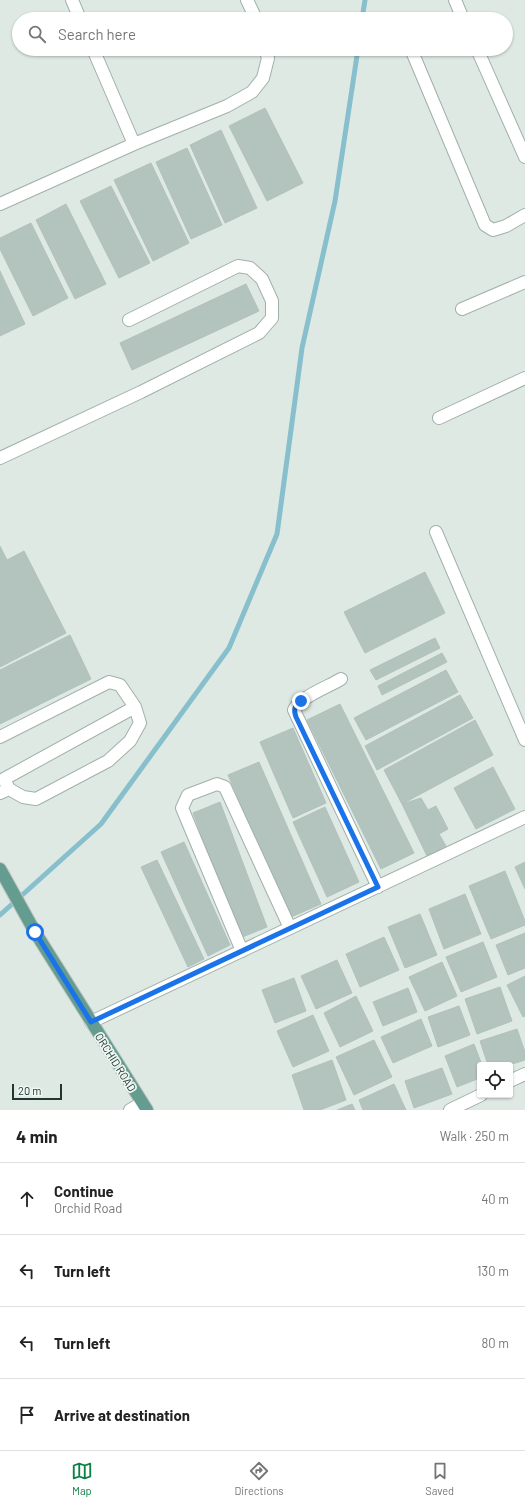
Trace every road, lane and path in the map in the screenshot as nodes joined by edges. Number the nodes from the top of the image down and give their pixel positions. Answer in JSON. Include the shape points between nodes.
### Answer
{"nodes":[{"id":1,"x":72,"y":0,"type":"edge"},
{"id":2,"x":247,"y":0,"type":"edge"},
{"id":3,"x":455,"y":0,"type":"edge"},
{"id":4,"x":77,"y":12,"type":"edge"},
{"id":5,"x":253,"y":12,"type":"edge"},
{"id":6,"x":460,"y":12,"type":"edge"},
{"id":7,"x":96,"y":56,"type":"edge"},
{"id":8,"x":267,"y":56,"type":"edge"},
{"id":9,"x":413,"y":56,"type":"edge"},
{"id":10,"x":480,"y":56,"type":"edge"},
{"id":11,"x":134,"y":144,"type":"junction"},
{"id":12,"x":525,"y":157,"type":"edge"},
{"id":13,"x":1,"y":200,"type":"edge"},
{"id":14,"x":525,"y":215,"type":"edge"},
{"id":15,"x":525,"y":282,"type":"edge"},
{"id":16,"x":462,"y":309,"type":"dead end"},
{"id":17,"x":129,"y":320,"type":"dead end"},
{"id":18,"x":525,"y":378,"type":"edge"},
{"id":19,"x":439,"y":418,"type":"dead end"},
{"id":20,"x":0,"y":458,"type":"edge"},
{"id":21,"x":436,"y":532,"type":"dead end"},
{"id":22,"x":342,"y":679,"type":"dead end"},
{"id":23,"x":135,"y":707,"type":"junction"},
{"id":24,"x":0,"y":737,"type":"edge"},
{"id":25,"x":525,"y":740,"type":"edge"},
{"id":26,"x":3,"y":783,"type":"edge"},
{"id":27,"x":525,"y":817,"type":"edge"},
{"id":28,"x":3,"y":873,"type":"edge"},
{"id":29,"x":378,"y":887,"type":"junction"},
{"id":30,"x":290,"y":928,"type":"junction"},
{"id":31,"x":242,"y":951,"type":"junction"},
{"id":32,"x":91,"y":1022,"type":"junction"},
{"id":33,"x":525,"y":1074,"type":"edge"},
{"id":34,"x":513,"y":1080,"type":"edge"},
{"id":35,"x":477,"y":1097,"type":"edge"},
{"id":36,"x":145,"y":1106,"type":"edge"},
{"id":37,"x":130,"y":1110,"type":"edge"},
{"id":38,"x":450,"y":1110,"type":"edge"}],
"edges":[{"from":1,"to":4,"type":"street"},
{"from":2,"to":5,"type":"street"},
{"from":3,"to":6,"type":"street"},
{"from":7,"to":11,"type":"street"},
{"from":8,"to":11,"type":"street","via":[[263,78],[252,92],[227,106]]},
{"from":9,"to":14,"type":"street","via":[[484,225],[493,230]]},
{"from":10,"to":12,"type":"street"},
{"from":11,"to":13,"type":"street"},
{"from":15,"to":16,"type":"street"},
{"from":17,"to":20,"type":"street","via":[[238,266],[250,268],[262,279],[272,301],[272,318],[259,333]]},
{"from":18,"to":19,"type":"street"},
{"from":21,"to":25,"type":"street"},
{"from":22,"to":29,"type":"street","via":[[301,701],[294,710]]},
{"from":23,"to":24,"type":"street","via":[[120,685],[109,682]]},
{"from":23,"to":26,"type":"street"},
{"from":23,"to":26,"type":"street","via":[[140,723],[130,741],[108,761],[36,799],[23,797]]},
{"from":27,"to":29,"type":"street"},
{"from":28,"to":32,"type":"main road","name":"ORCHID ROAD","via":[[35,932]]},
{"from":29,"to":30,"type":"street"},
{"from":30,"to":31,"type":"street"},
{"from":30,"to":31,"type":"street","via":[[225,787],[218,784],[188,795],[182,808]]},
{"from":31,"to":32,"type":"street"},
{"from":32,"to":36,"type":"main road","name":"ORCHID ROAD"},
{"from":33,"to":34,"type":"street"},
{"from":35,"to":38,"type":"street"},
{"from":36,"to":37,"type":"street"}]}
